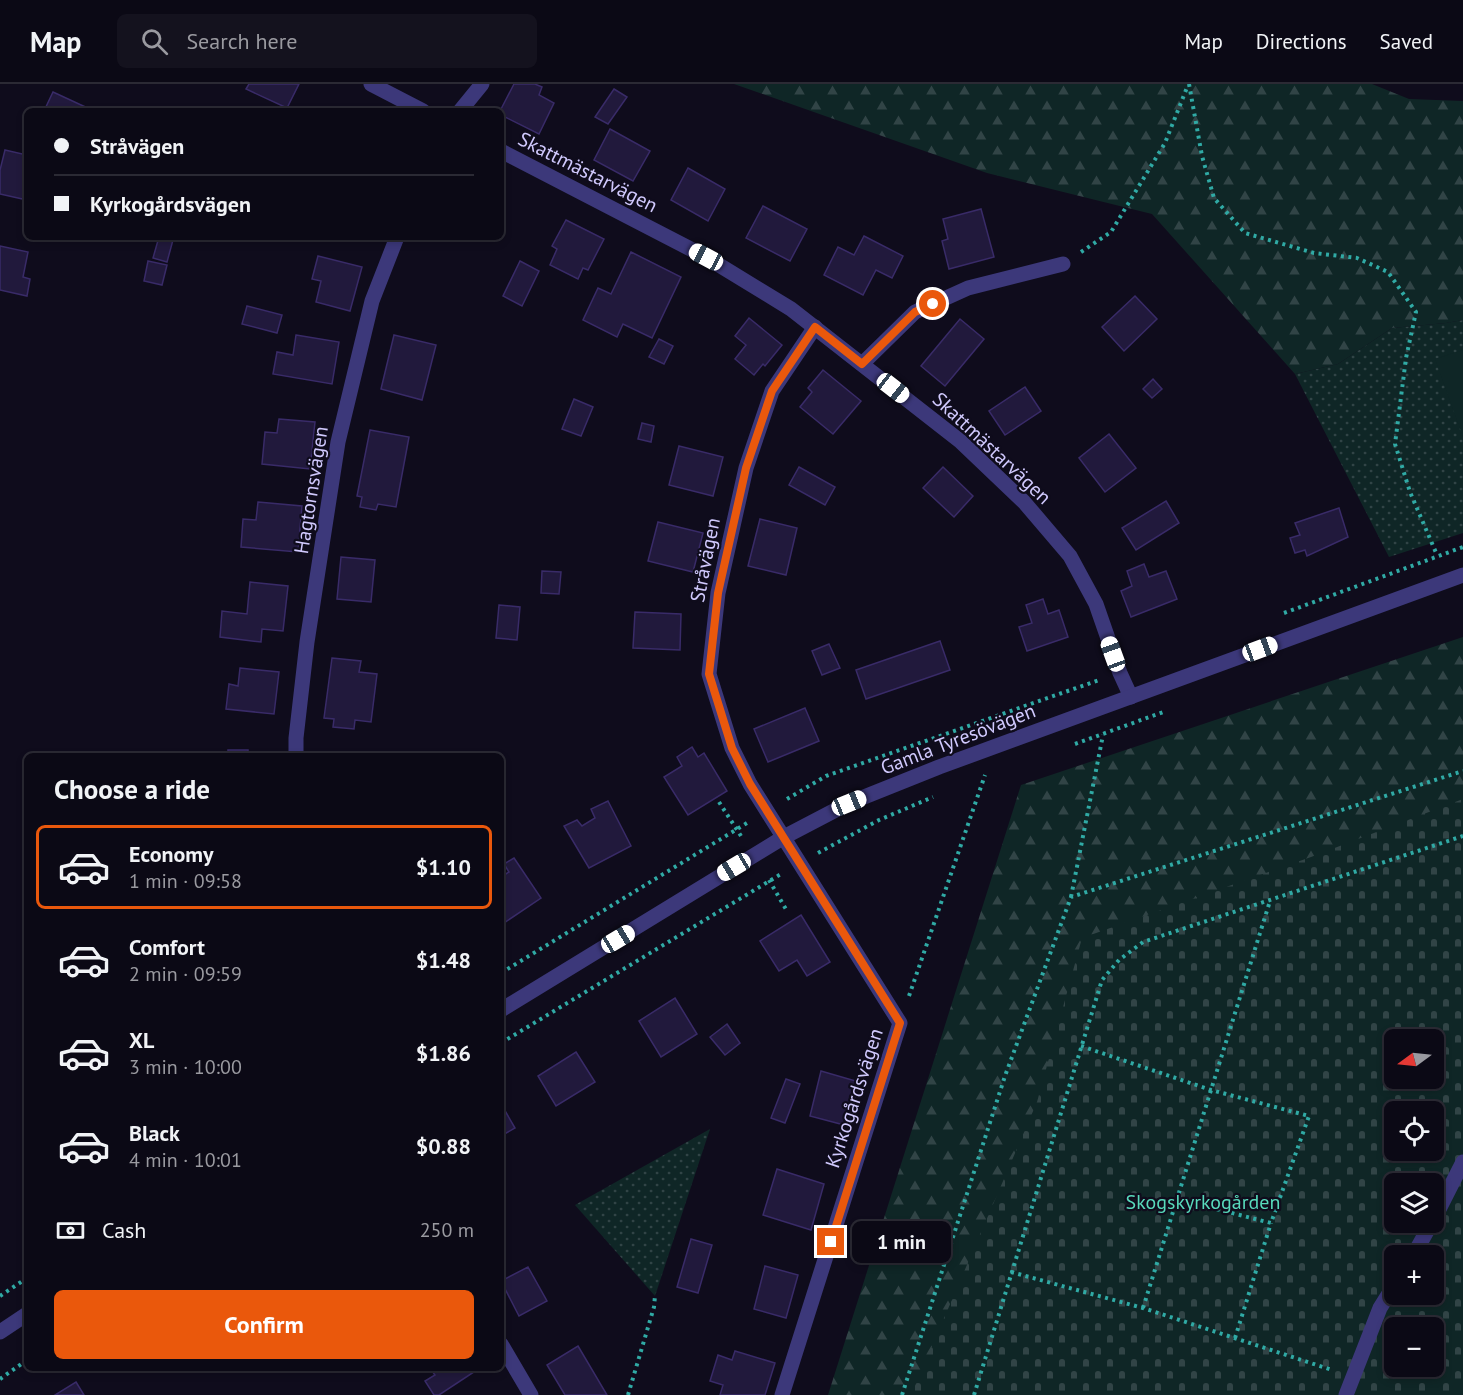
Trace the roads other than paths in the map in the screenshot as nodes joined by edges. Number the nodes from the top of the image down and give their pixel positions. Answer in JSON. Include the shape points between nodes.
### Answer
{"nodes":[{"id":1,"x":371,"y":84,"type":"edge"},
{"id":2,"x":482,"y":84,"type":"edge"},
{"id":3,"x":417,"y":108,"type":"edge"},
{"id":4,"x":462,"y":108,"type":"edge"},
{"id":5,"x":504,"y":153,"type":"edge"},
{"id":6,"x":396,"y":240,"type":"edge"},
{"id":7,"x":1063,"y":264,"type":"road end"},
{"id":8,"x":815,"y":327,"type":"junction"},
{"id":9,"x":862,"y":364,"type":"junction"},
{"id":10,"x":1463,"y":574,"type":"edge"},
{"id":11,"x":1131,"y":697,"type":"junction"},
{"id":12,"x":296,"y":753,"type":"edge"},
{"id":13,"x":784,"y":837,"type":"junction"},
{"id":14,"x":504,"y":1008,"type":"edge"},
{"id":15,"x":1463,"y":1162,"type":"edge"},
{"id":16,"x":1444,"y":1199,"type":"edge"},
{"id":17,"x":1384,"y":1302,"type":"edge"},
{"id":18,"x":24,"y":1316,"type":"edge"},
{"id":19,"x":0,"y":1332,"type":"edge"},
{"id":20,"x":504,"y":1349,"type":"edge"},
{"id":21,"x":531,"y":1395,"type":"edge"},
{"id":22,"x":782,"y":1395,"type":"edge"},
{"id":23,"x":1346,"y":1395,"type":"edge"}],
"edges":[{"from":1,"to":3,"type":"street"},
{"from":2,"to":4,"type":"street"},
{"from":5,"to":8,"type":"street","name":"Skattmästarvägen","via":[[706,257]]},
{"from":6,"to":12,"type":"street","name":"Hagtornsvägen","via":[[372,301],[338,442],[307,642]]},
{"from":7,"to":9,"type":"street","via":[[968,288],[915,312]]},
{"from":8,"to":9,"type":"street","name":"Skattmästarvägen"},
{"from":8,"to":13,"type":"street","name":"Stråvägen","via":[[772,391],[746,468],[718,593],[709,674],[732,748]]},
{"from":9,"to":11,"type":"street","name":"Skattmästarvägen","via":[[960,441],[1024,502],[1070,556],[1096,604]]},
{"from":10,"to":11,"type":"street","name":"Gamla Tyresövägen"},
{"from":11,"to":13,"type":"street","name":"Gamla Tyresövägen","via":[[849,803]]},
{"from":13,"to":14,"type":"street","name":"Gamla Tyresövägen"},
{"from":13,"to":22,"type":"street","name":"Kyrkogårdsvägen","via":[[900,1023]]},
{"from":15,"to":16,"type":"street"},
{"from":17,"to":23,"type":"street"},
{"from":18,"to":19,"type":"street"},
{"from":20,"to":21,"type":"street"}]}
